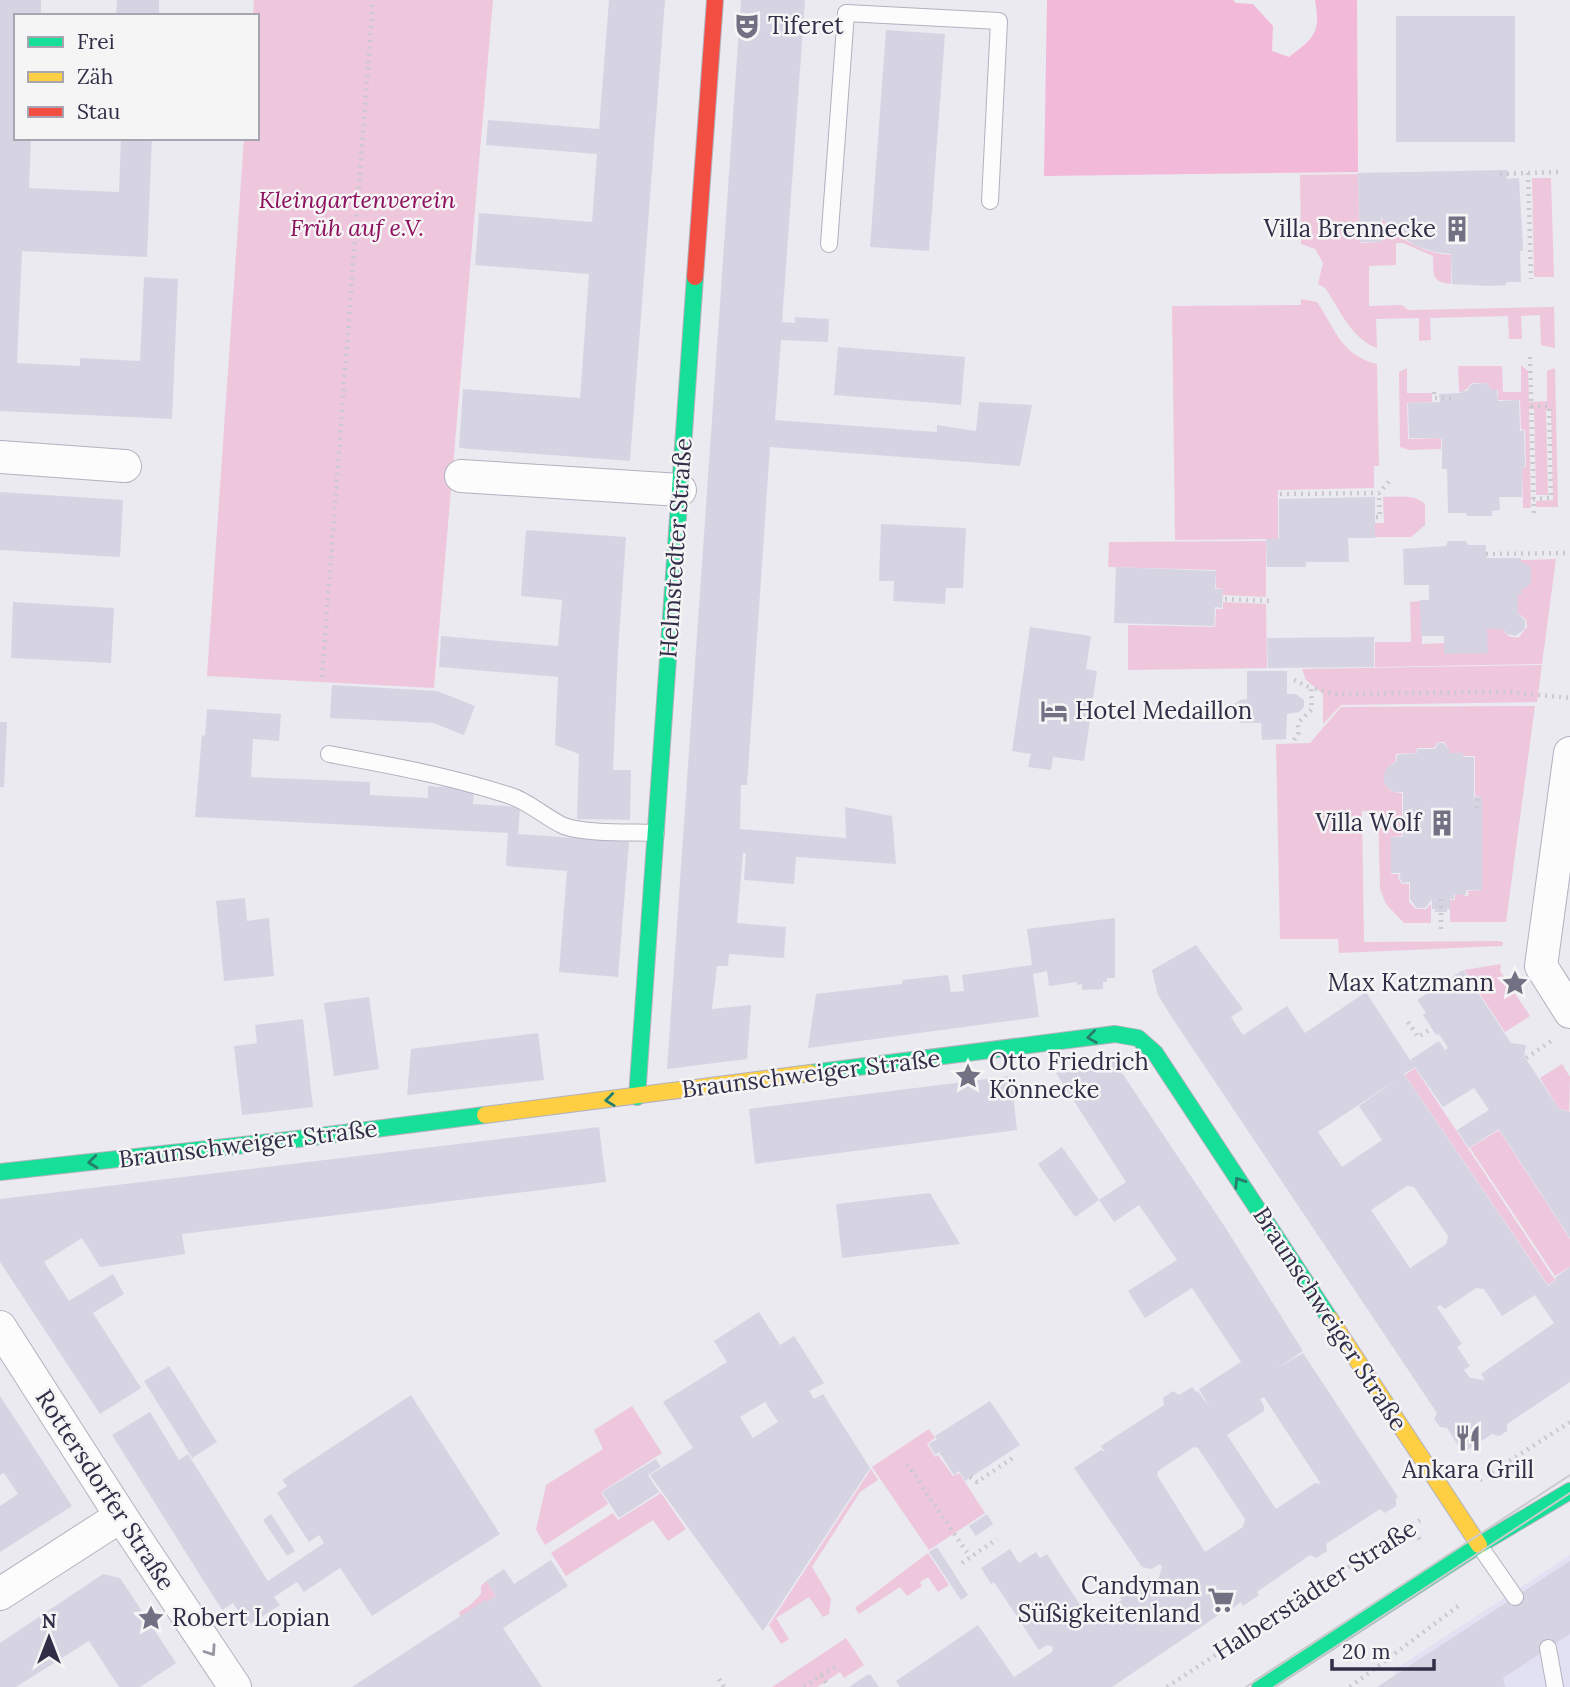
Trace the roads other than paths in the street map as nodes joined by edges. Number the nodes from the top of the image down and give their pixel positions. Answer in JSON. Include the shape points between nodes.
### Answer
{"nodes":[{"id":1,"x":715,"y":0,"type":"edge"},
{"id":2,"x":990,"y":201,"type":"dead end"},
{"id":3,"x":829,"y":244,"type":"dead end"},
{"id":4,"x":0,"y":457,"type":"edge"},
{"id":5,"x":125,"y":466,"type":"dead end"},
{"id":6,"x":461,"y":476,"type":"dead end"},
{"id":7,"x":680,"y":489,"type":"junction"},
{"id":8,"x":1570,"y":753,"type":"edge"},
{"id":9,"x":329,"y":754,"type":"dead end"},
{"id":10,"x":656,"y":833,"type":"junction"},
{"id":11,"x":1562,"y":1025,"type":"edge"},
{"id":12,"x":637,"y":1097,"type":"junction"},
{"id":13,"x":0,"y":1172,"type":"edge"},
{"id":14,"x":0,"y":1327,"type":"edge"},
{"id":15,"x":1570,"y":1477,"type":"edge"},
{"id":16,"x":1570,"y":1492,"type":"edge"},
{"id":17,"x":121,"y":1516,"type":"junction"},
{"id":18,"x":1479,"y":1545,"type":"junction"},
{"id":19,"x":0,"y":1594,"type":"edge"},
{"id":20,"x":1515,"y":1597,"type":"dead end"},
{"id":21,"x":1548,"y":1648,"type":"dead end"},
{"id":22,"x":235,"y":1687,"type":"edge"},
{"id":23,"x":1260,"y":1687,"type":"edge"},
{"id":24,"x":1555,"y":1687,"type":"edge"}],
"edges":[{"from":1,"to":7,"type":"street","name":"Helmstedter Straße"},
{"from":2,"to":3,"type":"lane","via":[[999,21],[846,13]]},
{"from":4,"to":5,"type":"street"},
{"from":6,"to":7,"type":"street"},
{"from":7,"to":10,"type":"street","name":"Helmstedter Straße"},
{"from":8,"to":11,"type":"street","via":[[1541,966]]},
{"from":9,"to":10,"type":"lane","via":[[513,796],[579,829]]},
{"from":10,"to":12,"type":"street","name":"Helmstedter Straße"},
{"from":12,"to":13,"type":"street","name":"Braunschweiger Straße","one_way":true},
{"from":18,"to":12,"type":"street","name":"Braunschweiger Straße","one_way":true,"via":[[1162,1064],[1140,1039],[1115,1034]]},
{"from":14,"to":17,"type":"street","name":"Rottersdorfer Straße"},
{"from":15,"to":18,"type":"street"},
{"from":16,"to":18,"type":"street"},
{"from":17,"to":19,"type":"street"},
{"from":17,"to":22,"type":"street","name":"Rottersdorfer Straße","one_way":true},
{"from":18,"to":20,"type":"lane"},
{"from":18,"to":23,"type":"street"},
{"from":21,"to":24,"type":"lane"}]}
